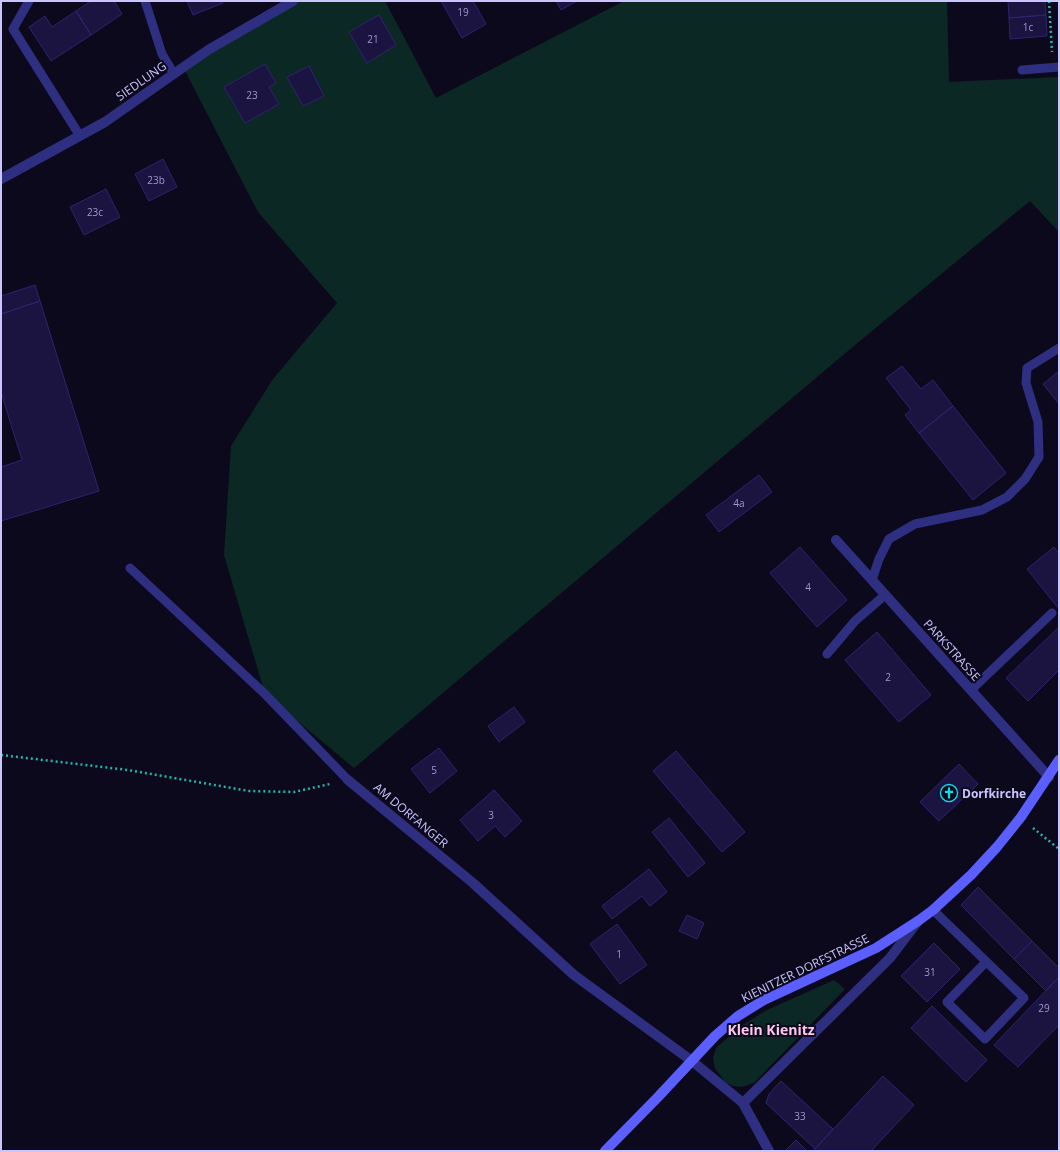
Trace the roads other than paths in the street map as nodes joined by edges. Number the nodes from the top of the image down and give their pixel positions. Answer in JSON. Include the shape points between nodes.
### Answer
{"nodes":[{"id":1,"x":29,"y":1,"type":"edge"},
{"id":2,"x":145,"y":1,"type":"edge"},
{"id":3,"x":293,"y":1,"type":"edge"},
{"id":4,"x":1056,"y":67,"type":"edge"},
{"id":5,"x":1022,"y":70,"type":"dead end"},
{"id":6,"x":174,"y":74,"type":"junction"},
{"id":7,"x":80,"y":136,"type":"junction"},
{"id":8,"x":1,"y":179,"type":"edge"},
{"id":9,"x":1059,"y":348,"type":"edge"},
{"id":10,"x":836,"y":540,"type":"dead end"},
{"id":11,"x":130,"y":568,"type":"dead end"},
{"id":12,"x":872,"y":580,"type":"junction"},
{"id":13,"x":885,"y":595,"type":"junction"},
{"id":14,"x":1052,"y":612,"type":"dead end"},
{"id":15,"x":827,"y":654,"type":"dead end"},
{"id":16,"x":971,"y":690,"type":"junction"},
{"id":17,"x":1059,"y":760,"type":"edge"},
{"id":18,"x":1049,"y":777,"type":"junction"},
{"id":19,"x":348,"y":780,"type":"joint"},
{"id":20,"x":933,"y":910,"type":"junction"},
{"id":21,"x":918,"y":921,"type":"junction"},
{"id":22,"x":986,"y":962,"type":"junction"},
{"id":23,"x":692,"y":1062,"type":"junction"},
{"id":24,"x":743,"y":1103,"type":"junction"},
{"id":25,"x":606,"y":1151,"type":"edge"},
{"id":26,"x":769,"y":1151,"type":"edge"}],
"edges":[{"from":1,"to":7,"type":"lane","via":[[13,29]]},
{"from":2,"to":6,"type":"lane","via":[[162,54]]},
{"from":3,"to":6,"type":"street","name":"SIEDLUNG","via":[[208,50]]},
{"from":4,"to":5,"type":"lane"},
{"from":6,"to":7,"type":"street","name":"SIEDLUNG","via":[[105,122]]},
{"from":7,"to":8,"type":"street","name":"SIEDLUNG"},
{"from":9,"to":12,"type":"lane","via":[[1027,368],[1026,384],[1038,422],[1038,457],[1025,479],[1007,497],[982,510],[915,524],[888,539]]},
{"from":10,"to":12,"type":"street","name":"PARKSTRASSE"},
{"from":11,"to":19,"type":"lane","name":"AM DORFANGER","via":[[265,694]]},
{"from":12,"to":13,"type":"street","name":"PARKSTRASSE"},
{"from":13,"to":15,"type":"lane","via":[[855,621]]},
{"from":13,"to":16,"type":"street","name":"PARKSTRASSE"},
{"from":14,"to":16,"type":"lane"},
{"from":16,"to":18,"type":"street","name":"PARKSTRASSE"},
{"from":17,"to":18,"type":"street","name":"KIENITZER DORFSTRASSE"},
{"from":18,"to":20,"type":"street","name":"KIENITZER DORFSTRASSE","via":[[1022,817],[971,875]]},
{"from":19,"to":23,"type":"street","name":"AM DORFANGER","via":[[473,883],[574,975]]},
{"from":20,"to":21,"type":"street","name":"KIENITZER DORFSTRASSE"},
{"from":20,"to":22,"type":"lane"},
{"from":21,"to":23,"type":"street","name":"KIENITZER DORFSTRASSE","via":[[876,948],[751,1007],[726,1026]]},
{"from":21,"to":24,"type":"street","name":"KIENITZER DORFSTRASSE","via":[[890,958]]},
{"from":22,"to":22,"type":"lane","via":[[1024,998],[985,1039],[947,1002]]},
{"from":23,"to":24,"type":"street","name":"AM DORFANGER"},
{"from":23,"to":25,"type":"street","name":"KIENITZER DORFSTRASSE"},
{"from":24,"to":26,"type":"street"}]}
